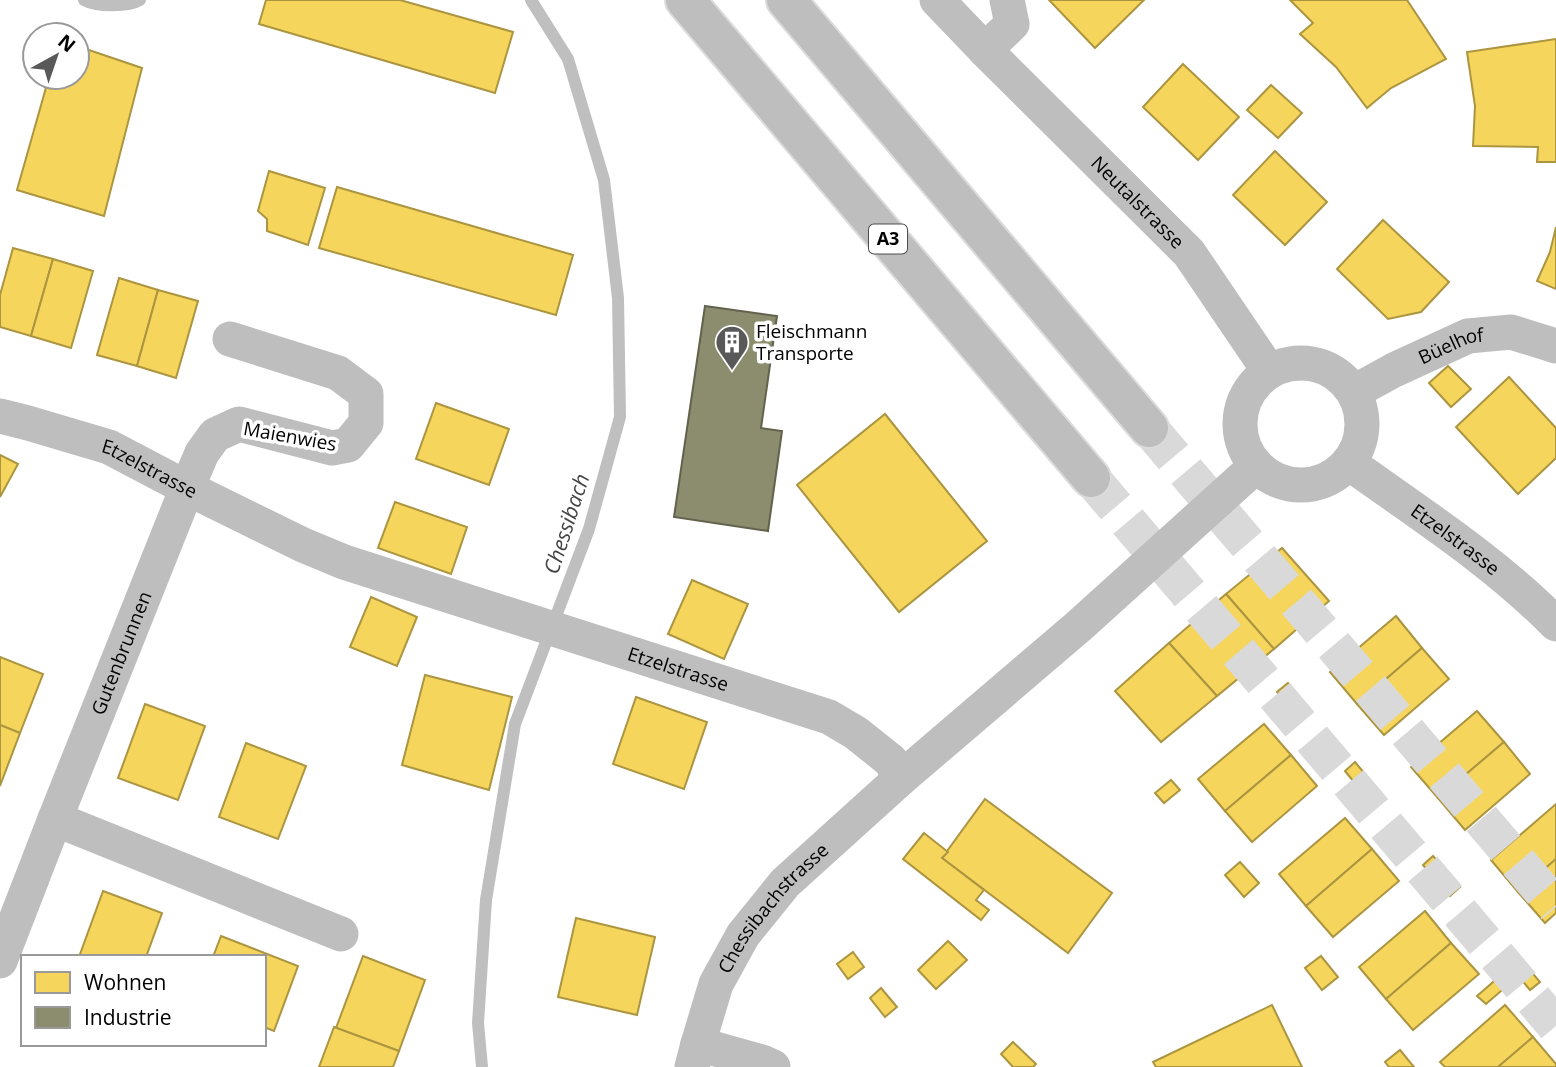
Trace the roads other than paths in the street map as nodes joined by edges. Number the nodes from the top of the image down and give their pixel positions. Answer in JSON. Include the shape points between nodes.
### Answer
{"nodes":[{"id":1,"x":685,"y":0,"type":"edge"},
{"id":2,"x":786,"y":0,"type":"edge"},
{"id":3,"x":937,"y":0,"type":"edge"},
{"id":4,"x":1007,"y":0,"type":"edge"},
{"id":5,"x":985,"y":50,"type":"junction"},
{"id":6,"x":230,"y":339,"type":"dead end"},
{"id":7,"x":1556,"y":346,"type":"edge"},
{"id":8,"x":1269,"y":371,"type":"junction"},
{"id":9,"x":1354,"y":392,"type":"junction"},
{"id":10,"x":0,"y":416,"type":"edge"},
{"id":11,"x":1149,"y":428,"type":"tunnel mouth"},
{"id":12,"x":1349,"y":463,"type":"junction"},
{"id":13,"x":1255,"y":466,"type":"junction"},
{"id":14,"x":1091,"y":478,"type":"tunnel mouth"},
{"id":15,"x":187,"y":488,"type":"junction"},
{"id":16,"x":1556,"y":624,"type":"edge"},
{"id":17,"x":900,"y":779,"type":"junction"},
{"id":18,"x":55,"y":819,"type":"junction"},
{"id":19,"x":341,"y":933,"type":"dead end"},
{"id":20,"x":0,"y":961,"type":"edge"},
{"id":21,"x":695,"y":1056,"type":"edge"},
{"id":22,"x":773,"y":1067,"type":"edge"}],
"edges":[{"from":1,"to":14,"type":"highway","number":"A3"},
{"from":2,"to":11,"type":"highway"},
{"from":3,"to":5,"type":"street","name":"Neutalstrasse"},
{"from":4,"to":5,"type":"street","via":[[1012,24]]},
{"from":5,"to":8,"type":"street","name":"Neutalstrasse","via":[[1189,253]]},
{"from":6,"to":15,"type":"street","name":"Maienwies","via":[[338,373],[366,394],[366,423],[348,445],[332,448],[239,424],[215,435]]},
{"from":7,"to":9,"type":"street","name":"Büelhof","via":[[1511,332],[1468,336]]},
{"from":8,"to":9,"type":"street","via":[[1300,362],[1330,370]]},
{"from":8,"to":13,"type":"street","via":[[1250,388],[1240,414],[1241,440]]},
{"from":9,"to":12,"type":"street","via":[[1362,416],[1361,440]]},
{"from":10,"to":15,"type":"street","name":"Etzelstrasse","via":[[109,447]]},
{"from":12,"to":13,"type":"street","via":[[1330,479],[1305,486],[1279,482]]},
{"from":12,"to":16,"type":"street","name":"Etzelstrasse","via":[[1467,547]]},
{"from":13,"to":17,"type":"street","via":[[1079,626]]},
{"from":15,"to":17,"type":"street","name":"Etzelstrasse","via":[[345,562],[829,717],[891,761]]},
{"from":15,"to":18,"type":"street","name":"Gutenbrunnen"},
{"from":17,"to":21,"type":"street","name":"Chessibachstrasse","via":[[785,883],[743,935],[716,984]]},
{"from":18,"to":19,"type":"street"},
{"from":18,"to":20,"type":"street","name":"Gutenbrunnen"},
{"from":21,"to":22,"type":"street"}]}
